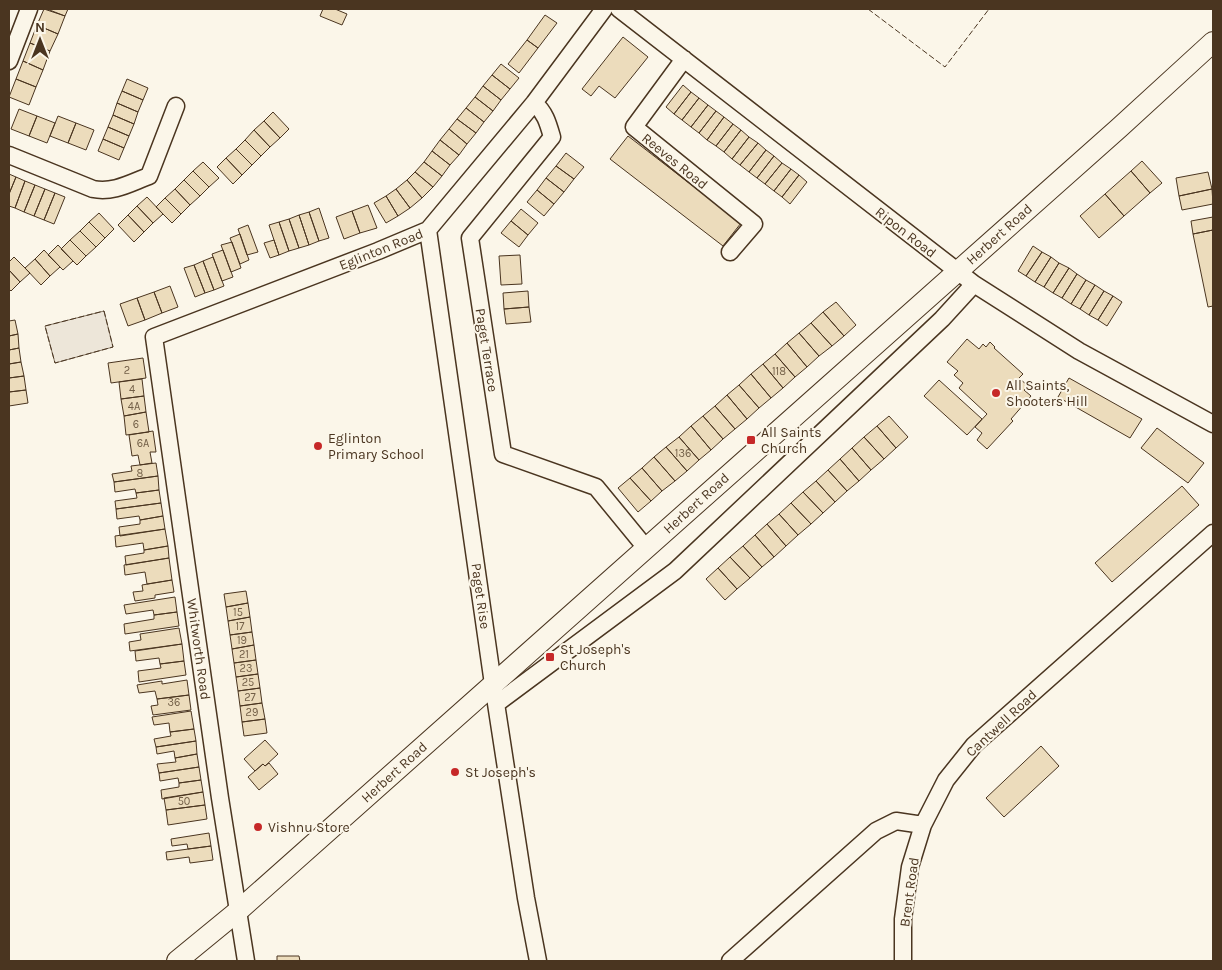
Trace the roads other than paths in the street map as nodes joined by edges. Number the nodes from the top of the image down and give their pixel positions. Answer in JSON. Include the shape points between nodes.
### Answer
{"nodes":[{"id":1,"x":29,"y":9,"type":"edge"},
{"id":2,"x":604,"y":9,"type":"edge"},
{"id":3,"x":619,"y":9,"type":"edge"},
{"id":4,"x":1213,"y":42,"type":"edge"},
{"id":5,"x":684,"y":59,"type":"junction"},
{"id":6,"x":9,"y":61,"type":"edge"},
{"id":7,"x":534,"y":103,"type":"junction"},
{"id":8,"x":176,"y":106,"type":"dead end"},
{"id":9,"x":9,"y":155,"type":"edge"},
{"id":10,"x":428,"y":230,"type":"junction"},
{"id":11,"x":730,"y":252,"type":"dead end"},
{"id":12,"x":957,"y":272,"type":"junction"},
{"id":13,"x":974,"y":284,"type":"junction"},
{"id":14,"x":154,"y":337,"type":"joint"},
{"id":15,"x":1213,"y":424,"type":"edge"},
{"id":16,"x":1213,"y":533,"type":"edge"},
{"id":17,"x":646,"y":548,"type":"junction"},
{"id":18,"x":493,"y":684,"type":"junction"},
{"id":19,"x":496,"y":704,"type":"junction"},
{"id":20,"x":923,"y":825,"type":"junction"},
{"id":21,"x":238,"y":911,"type":"junction"},
{"id":22,"x":177,"y":961,"type":"edge"},
{"id":23,"x":246,"y":961,"type":"edge"},
{"id":24,"x":538,"y":961,"type":"edge"},
{"id":25,"x":730,"y":961,"type":"edge"},
{"id":26,"x":903,"y":961,"type":"edge"}],
"edges":[{"from":1,"to":6,"type":"street"},
{"from":2,"to":7,"type":"street","name":"Eglinton Road"},
{"from":3,"to":5,"type":"street","name":"Ripon Road"},
{"from":4,"to":12,"type":"street","name":"Herbert Road"},
{"from":5,"to":11,"type":"street","name":"Reeves Road","via":[[634,127],[754,224]]},
{"from":5,"to":12,"type":"street","name":"Ripon Road"},
{"from":7,"to":10,"type":"street","name":"Eglinton Road"},
{"from":7,"to":17,"type":"street","name":"Paget Terrace","via":[[548,121],[552,137],[470,238],[503,454],[596,487]]},
{"from":8,"to":9,"type":"street","via":[[149,176],[116,189],[104,191],[93,188]]},
{"from":10,"to":14,"type":"street","name":"Eglinton Road"},
{"from":10,"to":18,"type":"street","name":"Paget Rise"},
{"from":12,"to":13,"type":"street","name":"Ripon Road"},
{"from":12,"to":17,"type":"street","name":"Herbert Road"},
{"from":13,"to":15,"type":"street","name":"Ripon Road","via":[[1080,351]]},
{"from":13,"to":19,"type":"street","name":"Herbert Road","via":[[942,319],[676,571]]},
{"from":14,"to":21,"type":"street","name":"Whitworth Road"},
{"from":16,"to":20,"type":"street","name":"Cantwell Road","via":[[974,745],[946,780]]},
{"from":17,"to":18,"type":"street","name":"Herbert Road"},
{"from":18,"to":19,"type":"street","name":"Paget Rise"},
{"from":18,"to":21,"type":"street","name":"Herbert Road"},
{"from":19,"to":24,"type":"street","name":"Paget Rise"},
{"from":20,"to":25,"type":"street","via":[[896,821],[876,831]]},
{"from":20,"to":26,"type":"street","name":"Brent Road","via":[[910,867],[903,919]]},
{"from":21,"to":22,"type":"street","name":"Herbert Road"},
{"from":21,"to":23,"type":"street","name":"Whitworth Road"}]}
